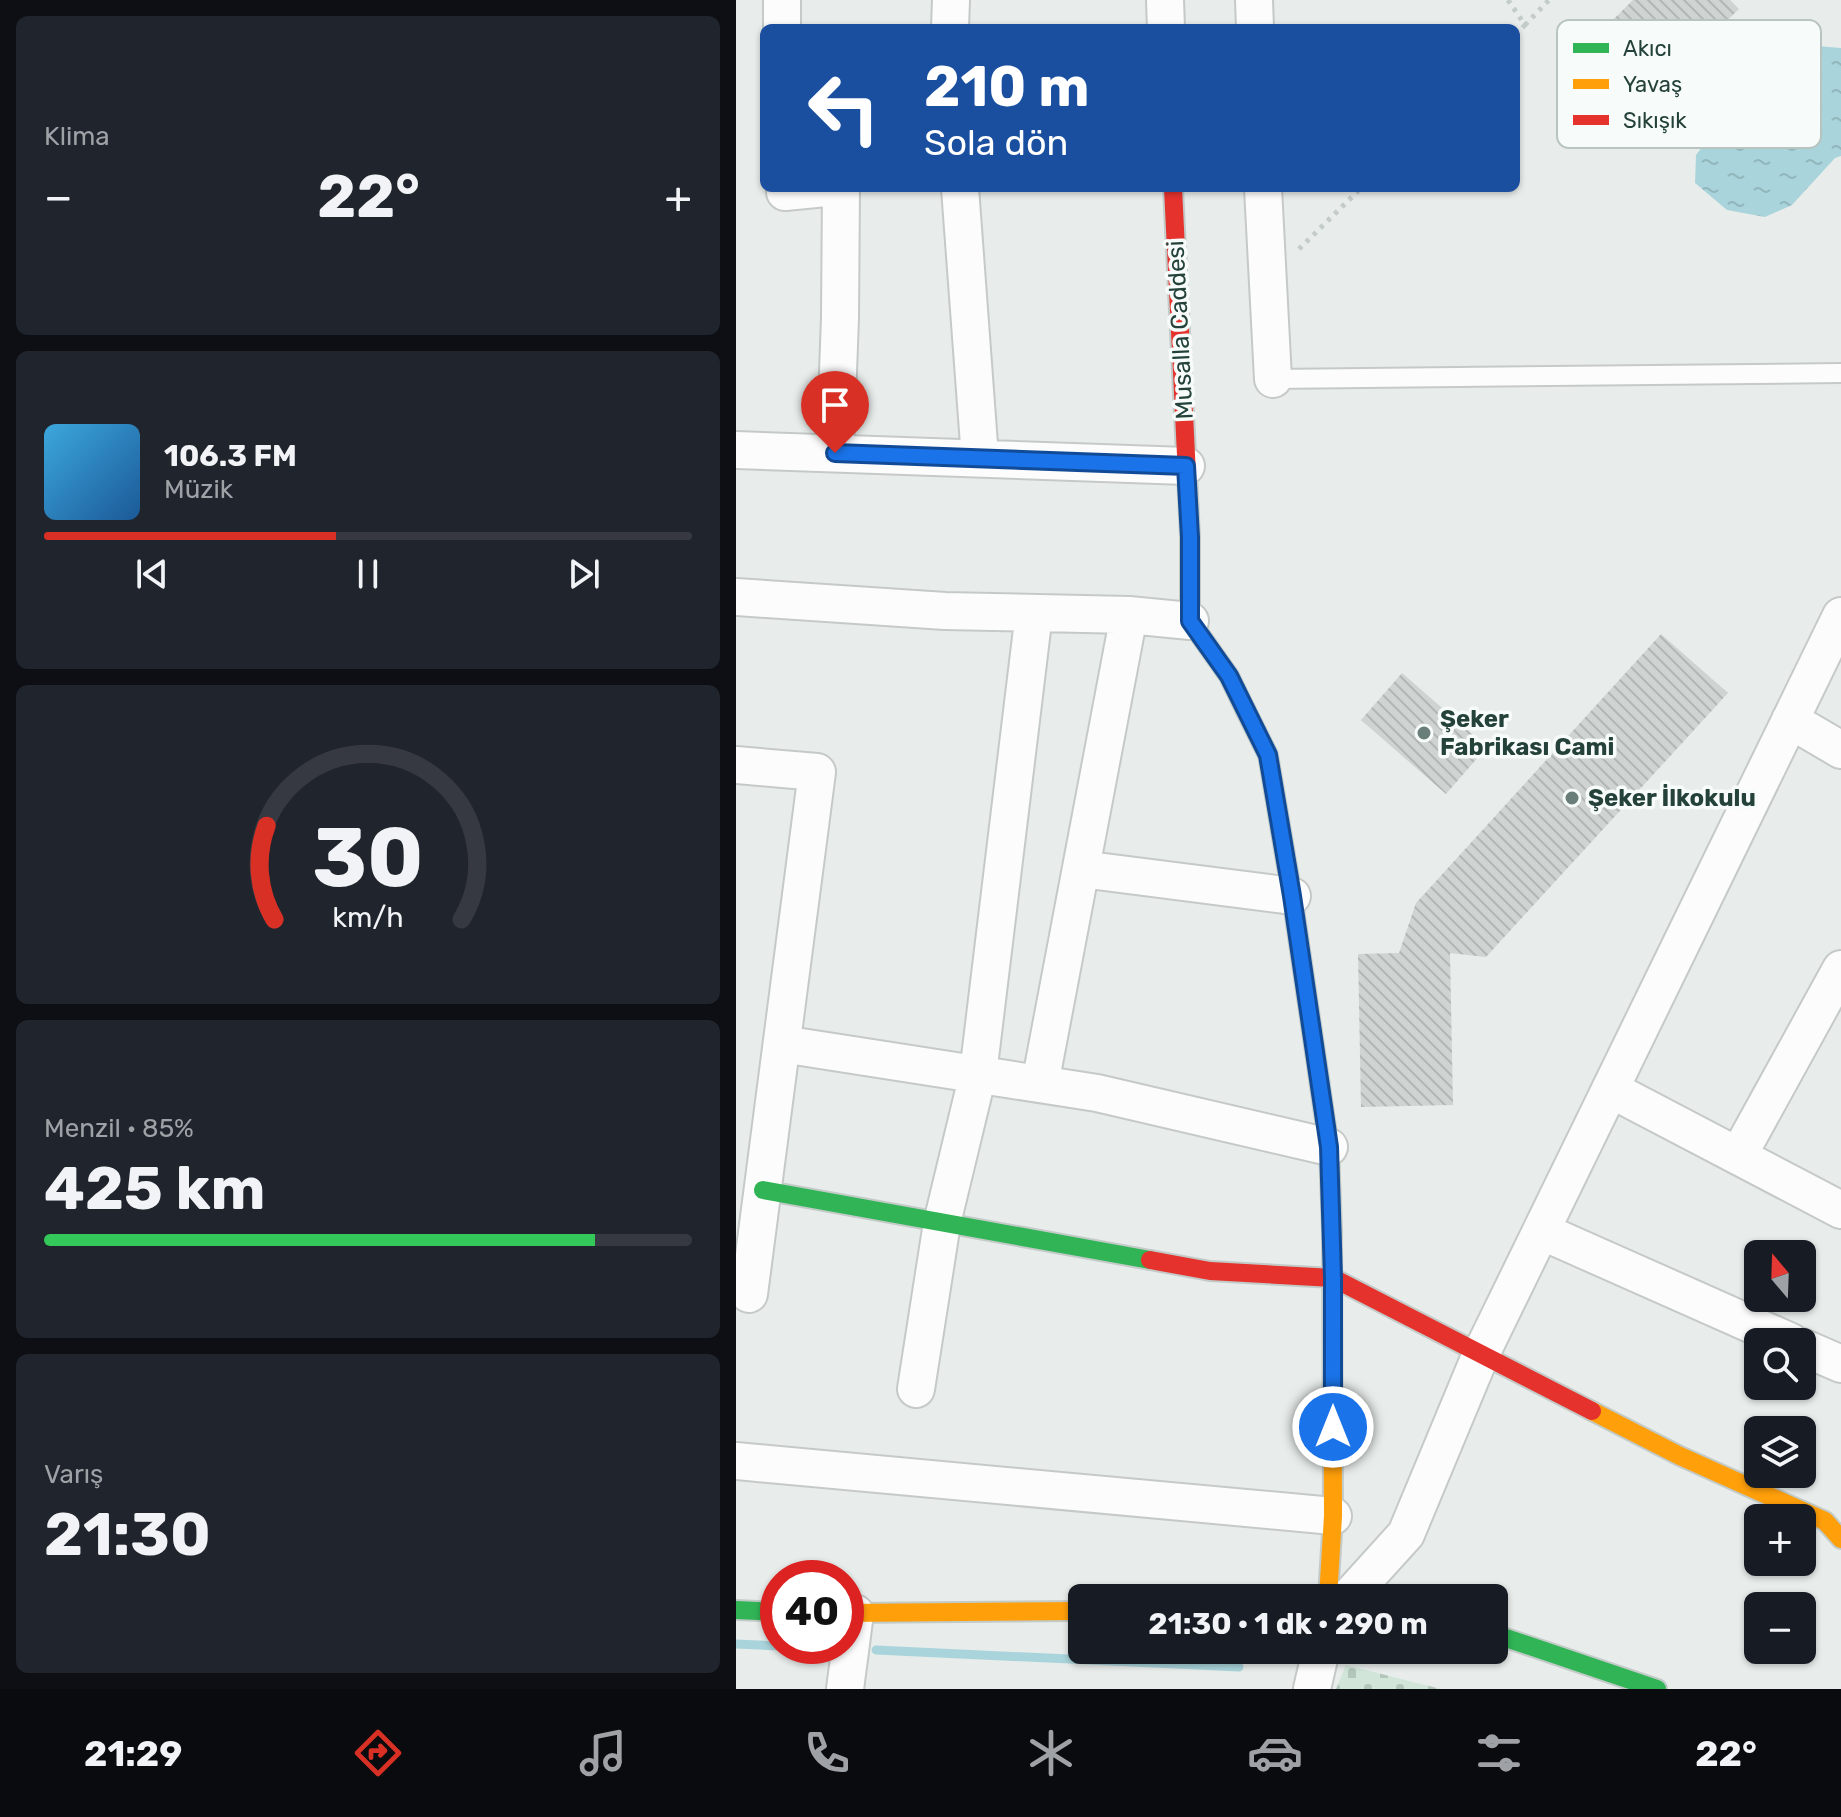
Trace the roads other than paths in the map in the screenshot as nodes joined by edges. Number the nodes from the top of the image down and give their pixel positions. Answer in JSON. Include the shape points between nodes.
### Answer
{"nodes":[{"id":1,"x":782,"y":0,"type":"edge"},
{"id":2,"x":951,"y":0,"type":"edge"},
{"id":3,"x":1165,"y":0,"type":"edge"},
{"id":4,"x":1254,"y":0,"type":"edge"},
{"id":5,"x":782,"y":24,"type":"edge"},
{"id":6,"x":950,"y":24,"type":"edge"},
{"id":7,"x":1166,"y":24,"type":"edge"},
{"id":8,"x":1255,"y":24,"type":"edge"},
{"id":9,"x":841,"y":192,"type":"edge"},
{"id":10,"x":960,"y":192,"type":"edge"},
{"id":11,"x":1173,"y":192,"type":"edge"},
{"id":12,"x":1263,"y":192,"type":"edge"},
{"id":13,"x":1841,"y":373,"type":"edge"},
{"id":14,"x":1273,"y":379,"type":"joint"},
{"id":15,"x":736,"y":450,"type":"edge"},
{"id":16,"x":835,"y":453,"type":"junction"},
{"id":17,"x":980,"y":458,"type":"junction"},
{"id":18,"x":1186,"y":466,"type":"junction"},
{"id":19,"x":736,"y":597,"type":"edge"},
{"id":20,"x":1034,"y":613,"type":"junction"},
{"id":21,"x":1129,"y":615,"type":"junction"},
{"id":22,"x":1841,"y":616,"type":"edge"},
{"id":23,"x":1190,"y":621,"type":"junction"},
{"id":24,"x":1790,"y":720,"type":"junction"},
{"id":25,"x":1841,"y":750,"type":"edge"},
{"id":26,"x":736,"y":765,"type":"edge"},
{"id":27,"x":1081,"y":869,"type":"junction"},
{"id":28,"x":1292,"y":896,"type":"junction"},
{"id":29,"x":1841,"y":969,"type":"edge"},
{"id":30,"x":782,"y":1044,"type":"junction"},
{"id":31,"x":978,"y":1074,"type":"junction"},
{"id":32,"x":1040,"y":1084,"type":"junction"},
{"id":33,"x":1610,"y":1089,"type":"junction"},
{"id":34,"x":1329,"y":1147,"type":"junction"},
{"id":35,"x":1738,"y":1156,"type":"junction"},
{"id":36,"x":763,"y":1190,"type":"junction"},
{"id":37,"x":1841,"y":1210,"type":"edge"},
{"id":38,"x":942,"y":1223,"type":"junction"},
{"id":39,"x":1541,"y":1231,"type":"junction"},
{"id":40,"x":1333,"y":1278,"type":"junction"},
{"id":41,"x":749,"y":1294,"type":"dead end"},
{"id":42,"x":1759,"y":1328,"type":"edge"},
{"id":43,"x":1816,"y":1353,"type":"edge"},
{"id":44,"x":1481,"y":1354,"type":"junction"},
{"id":45,"x":1841,"y":1364,"type":"edge"},
{"id":46,"x":916,"y":1389,"type":"dead end"},
{"id":47,"x":736,"y":1461,"type":"edge"},
{"id":48,"x":1333,"y":1516,"type":"junction"},
{"id":49,"x":1841,"y":1539,"type":"edge"},
{"id":50,"x":1329,"y":1584,"type":"edge"},
{"id":51,"x":1361,"y":1584,"type":"edge"},
{"id":52,"x":736,"y":1610,"type":"edge"},
{"id":53,"x":760,"y":1611,"type":"edge"},
{"id":54,"x":1068,"y":1611,"type":"edge"},
{"id":55,"x":864,"y":1613,"type":"edge"},
{"id":56,"x":1508,"y":1639,"type":"edge"},
{"id":57,"x":847,"y":1664,"type":"edge"},
{"id":58,"x":1319,"y":1664,"type":"edge"},
{"id":59,"x":845,"y":1689,"type":"edge"},
{"id":60,"x":1312,"y":1689,"type":"edge"},
{"id":61,"x":1657,"y":1689,"type":"edge"}],
"edges":[{"from":1,"to":5,"type":"street"},
{"from":2,"to":6,"type":"street"},
{"from":3,"to":7,"type":"street"},
{"from":4,"to":8,"type":"street"},
{"from":9,"to":16,"type":"street"},
{"from":10,"to":17,"type":"street"},
{"from":11,"to":18,"type":"street","name":"Musalla Caddesi"},
{"from":12,"to":14,"type":"street"},
{"from":13,"to":14,"type":"lane"},
{"from":15,"to":16,"type":"street"},
{"from":16,"to":17,"type":"street"},
{"from":17,"to":18,"type":"street"},
{"from":18,"to":23,"type":"street","name":"Musalla Caddesi"},
{"from":19,"to":20,"type":"street"},
{"from":20,"to":21,"type":"street"},
{"from":20,"to":31,"type":"street"},
{"from":21,"to":23,"type":"street"},
{"from":21,"to":27,"type":"street"},
{"from":22,"to":24,"type":"street"},
{"from":23,"to":28,"type":"street","via":[[1229,676],[1268,755]]},
{"from":24,"to":25,"type":"street"},
{"from":24,"to":33,"type":"street"},
{"from":26,"to":30,"type":"street","via":[[817,772]]},
{"from":27,"to":28,"type":"street"},
{"from":27,"to":32,"type":"street"},
{"from":28,"to":34,"type":"street"},
{"from":29,"to":35,"type":"street"},
{"from":30,"to":31,"type":"street"},
{"from":30,"to":36,"type":"street"},
{"from":31,"to":32,"type":"street"},
{"from":31,"to":38,"type":"street"},
{"from":32,"to":34,"type":"street"},
{"from":33,"to":35,"type":"street"},
{"from":33,"to":39,"type":"street"},
{"from":34,"to":40,"type":"street"},
{"from":35,"to":37,"type":"street"},
{"from":36,"to":38,"type":"street"},
{"from":36,"to":41,"type":"street"},
{"from":38,"to":40,"type":"street","via":[[1210,1271]]},
{"from":38,"to":46,"type":"street"},
{"from":39,"to":42,"type":"street"},
{"from":39,"to":44,"type":"street"},
{"from":40,"to":44,"type":"street"},
{"from":40,"to":48,"type":"street"},
{"from":43,"to":45,"type":"street"},
{"from":44,"to":49,"type":"street","via":[[1680,1456],[1825,1521]]},
{"from":44,"to":51,"type":"street","via":[[1406,1534]]},
{"from":47,"to":48,"type":"street"},
{"from":48,"to":50,"type":"street"},
{"from":52,"to":53,"type":"street"},
{"from":54,"to":55,"type":"street"},
{"from":56,"to":61,"type":"street"},
{"from":57,"to":59,"type":"street"},
{"from":58,"to":60,"type":"street"}]}
